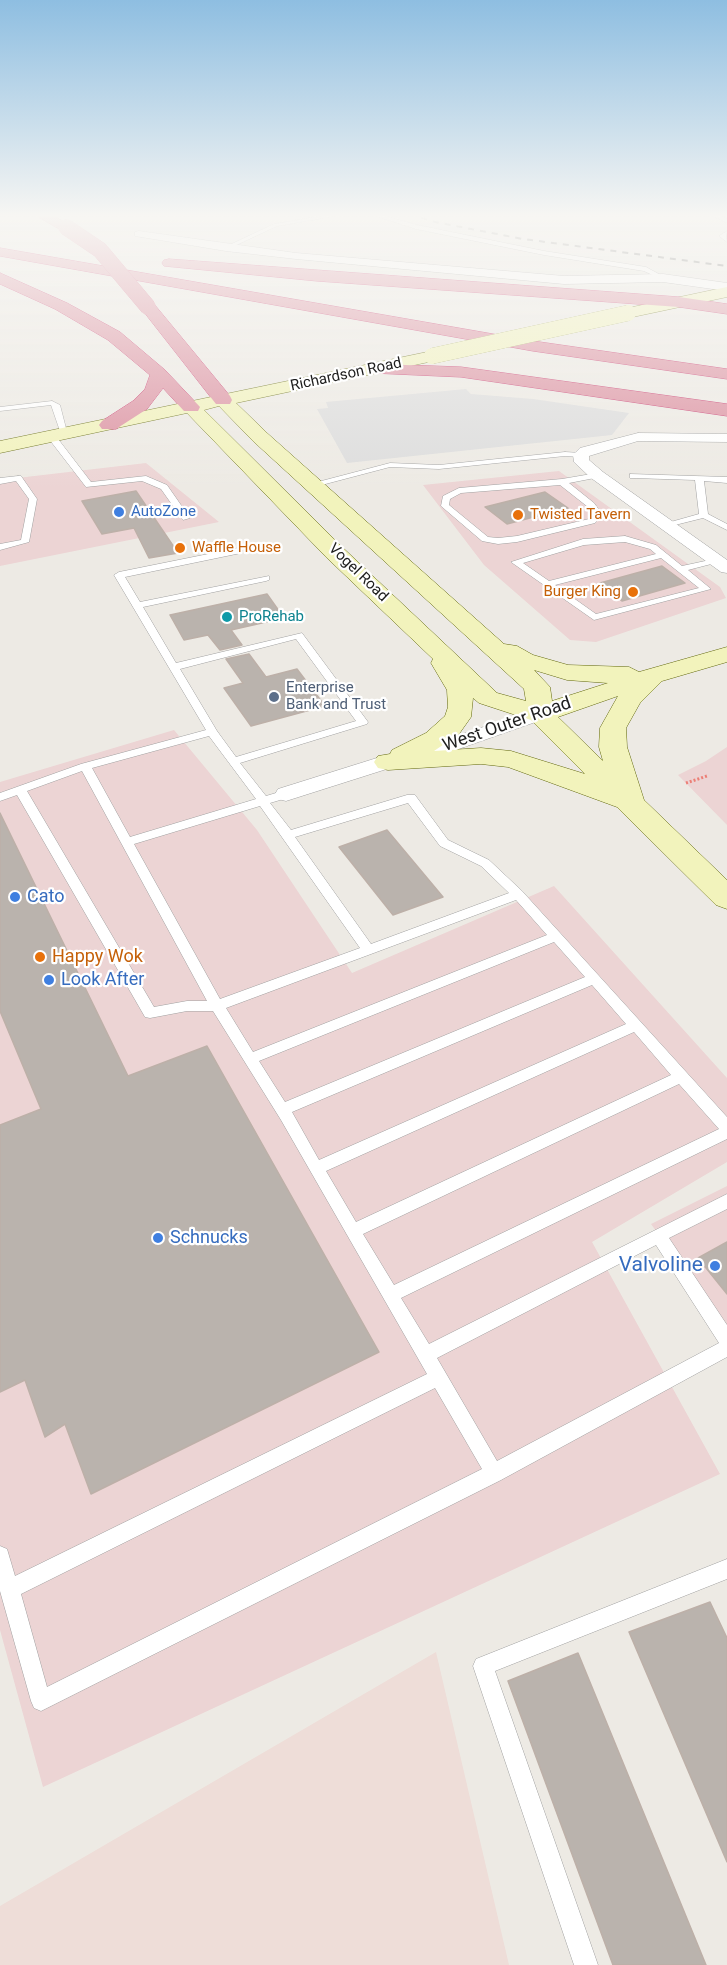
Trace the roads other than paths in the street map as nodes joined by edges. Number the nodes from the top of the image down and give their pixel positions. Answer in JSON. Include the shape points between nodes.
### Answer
{"nodes":[{"id":1,"x":61,"y":306,"type":"edge"},
{"id":2,"x":147,"y":306,"type":"edge"},
{"id":3,"x":302,"y":306,"type":"edge"},
{"id":4,"x":662,"y":306,"type":"edge"},
{"id":5,"x":704,"y":306,"type":"edge"},
{"id":6,"x":727,"y":309,"type":"edge"},
{"id":7,"x":500,"y":323,"type":"dead end"},
{"id":8,"x":594,"y":337,"type":"dead end"},
{"id":9,"x":450,"y":360,"type":"junction"},
{"id":10,"x":378,"y":369,"type":"junction"},
{"id":11,"x":159,"y":374,"type":"junction"},
{"id":12,"x":727,"y":374,"type":"edge"},
{"id":13,"x":292,"y":386,"type":"junction"},
{"id":14,"x":223,"y":400,"type":"junction"},
{"id":15,"x":191,"y":407,"type":"junction"},
{"id":16,"x":0,"y":409,"type":"edge"},
{"id":17,"x":727,"y":410,"type":"edge"},
{"id":18,"x":109,"y":425,"type":"junction"},
{"id":19,"x":213,"y":430,"type":"junction"},
{"id":20,"x":58,"y":435,"type":"junction"},
{"id":21,"x":260,"y":437,"type":"junction"},
{"id":22,"x":727,"y":438,"type":"edge"},
{"id":23,"x":0,"y":447,"type":"edge"},
{"id":24,"x":581,"y":455,"type":"junction"},
{"id":25,"x":597,"y":475,"type":"junction"},
{"id":26,"x":633,"y":476,"type":"dead end"},
{"id":27,"x":699,"y":478,"type":"junction"},
{"id":28,"x":727,"y":480,"type":"edge"},
{"id":29,"x":0,"y":481,"type":"edge"},
{"id":30,"x":562,"y":482,"type":"junction"},
{"id":31,"x":314,"y":484,"type":"junction"},
{"id":32,"x":704,"y":514,"type":"junction"},
{"id":33,"x":186,"y":518,"type":"dead end"},
{"id":34,"x":670,"y":525,"type":"junction"},
{"id":35,"x":727,"y":527,"type":"edge"},
{"id":36,"x":0,"y":547,"type":"edge"},
{"id":37,"x":238,"y":551,"type":"dead end"},
{"id":38,"x":662,"y":555,"type":"junction"},
{"id":39,"x":722,"y":564,"type":"edge"},
{"id":40,"x":681,"y":569,"type":"junction"},
{"id":41,"x":266,"y":578,"type":"dead end"},
{"id":42,"x":548,"y":584,"type":"junction"},
{"id":43,"x":137,"y":606,"type":"junction"},
{"id":44,"x":479,"y":634,"type":"junction"},
{"id":45,"x":433,"y":646,"type":"junction"},
{"id":46,"x":727,"y":654,"type":"edge"},
{"id":47,"x":174,"y":667,"type":"junction"},
{"id":48,"x":658,"y":674,"type":"junction"},
{"id":49,"x":540,"y":714,"type":"junction"},
{"id":50,"x":212,"y":732,"type":"junction"},
{"id":51,"x":234,"y":761,"type":"junction"},
{"id":52,"x":388,"y":762,"type":"junction"},
{"id":53,"x":85,"y":766,"type":"junction"},
{"id":54,"x":20,"y":790,"type":"junction"},
{"id":55,"x":286,"y":794,"type":"joint"},
{"id":56,"x":0,"y":797,"type":"edge"},
{"id":57,"x":262,"y":800,"type":"junction"},
{"id":58,"x":638,"y":810,"type":"junction"},
{"id":59,"x":288,"y":835,"type":"junction"},
{"id":60,"x":126,"y":842,"type":"junction"},
{"id":61,"x":518,"y":894,"type":"junction"},
{"id":62,"x":727,"y":898,"type":"edge"},
{"id":63,"x":556,"y":936,"type":"junction"},
{"id":64,"x":368,"y":950,"type":"junction"},
{"id":65,"x":594,"y":979,"type":"junction"},
{"id":66,"x":217,"y":1006,"type":"junction"},
{"id":67,"x":636,"y":1025,"type":"junction"},
{"id":68,"x":250,"y":1059,"type":"junction"},
{"id":69,"x":682,"y":1076,"type":"junction"},
{"id":70,"x":282,"y":1110,"type":"junction"},
{"id":71,"x":727,"y":1127,"type":"edge"},
{"id":72,"x":727,"y":1132,"type":"edge"},
{"id":73,"x":316,"y":1168,"type":"junction"},
{"id":74,"x":727,"y":1202,"type":"edge"},
{"id":75,"x":352,"y":1231,"type":"junction"},
{"id":76,"x":659,"y":1236,"type":"junction"},
{"id":77,"x":391,"y":1295,"type":"junction"},
{"id":78,"x":727,"y":1340,"type":"edge"},
{"id":79,"x":727,"y":1348,"type":"edge"},
{"id":80,"x":425,"y":1355,"type":"junction"},
{"id":81,"x":438,"y":1377,"type":"junction"},
{"id":82,"x":494,"y":1473,"type":"junction"},
{"id":83,"x":0,"y":1556,"type":"edge"},
{"id":84,"x":727,"y":1569,"type":"edge"},
{"id":85,"x":9,"y":1589,"type":"junction"},
{"id":86,"x":586,"y":1965,"type":"edge"}],
"edges":[{"from":1,"to":11,"type":"highway","via":[[114,336]]},
{"from":2,"to":14,"type":"highway","bridge":true},
{"from":3,"to":12,"type":"highway","via":[[512,343]]},
{"from":4,"to":9,"type":"main road","name":"Richardson Road","bridge":true},
{"from":5,"to":6,"type":"highway"},
{"from":7,"to":8,"type":"highway"},
{"from":9,"to":10,"type":"highway"},
{"from":9,"to":10,"type":"main road","name":"Richardson Road"},
{"from":9,"to":17,"type":"highway"},
{"from":10,"to":13,"type":"main road","name":"Richardson Road"},
{"from":11,"to":15,"type":"highway"},
{"from":11,"to":18,"type":"highway","via":[[153,391],[140,405]]},
{"from":13,"to":14,"type":"main road","name":"Richardson Road"},
{"from":13,"to":21,"type":"main road","via":[[266,410],[261,418]]},
{"from":14,"to":15,"type":"main road","name":"Richardson Road"},
{"from":14,"to":21,"type":"main road","name":"Vogel Road"},
{"from":15,"to":18,"type":"main road","name":"Richardson Road"},
{"from":15,"to":19,"type":"main road","name":"Vogel Road"},
{"from":16,"to":20,"type":"lane","via":[[52,403],[56,405]]},
{"from":18,"to":19,"type":"main road","via":[[175,424]]},
{"from":18,"to":20,"type":"main road","name":"Richardson Road"},
{"from":19,"to":45,"type":"main road","name":"Vogel Road"},
{"from":20,"to":23,"type":"main road","name":"Richardson Road"},
{"from":20,"to":33,"type":"lane","via":[[89,485],[143,478],[164,487]]},
{"from":21,"to":31,"type":"main road","name":"Vogel Road"},
{"from":22,"to":24,"type":"street","via":[[638,437],[585,450]]},
{"from":24,"to":25,"type":"street","via":[[582,462]]},
{"from":24,"to":31,"type":"lane","via":[[439,467],[390,465]]},
{"from":25,"to":30,"type":"lane"},
{"from":25,"to":34,"type":"street"},
{"from":26,"to":27,"type":"lane"},
{"from":27,"to":28,"type":"lane"},
{"from":27,"to":32,"type":"lane"},
{"from":29,"to":36,"type":"lane","via":[[18,478],[33,499],[25,542]]},
{"from":30,"to":30,"type":"lane","via":[[459,491],[446,498],[445,506],[486,539],[498,541],[592,521],[598,514]]},
{"from":31,"to":44,"type":"main road","name":"Vogel Road"},
{"from":32,"to":34,"type":"lane"},
{"from":32,"to":35,"type":"lane"},
{"from":34,"to":39,"type":"street"},
{"from":37,"to":43,"type":"lane","via":[[119,575]]},
{"from":38,"to":40,"type":"lane"},
{"from":38,"to":42,"type":"lane"},
{"from":38,"to":42,"type":"lane","via":[[653,547],[625,539],[583,542],[516,562]]},
{"from":39,"to":40,"type":"lane"},
{"from":40,"to":42,"type":"lane","via":[[706,589],[594,617]]},
{"from":41,"to":43,"type":"lane"},
{"from":43,"to":47,"type":"lane"},
{"from":44,"to":48,"type":"main road","via":[[524,660],[567,672]]},
{"from":44,"to":49,"type":"main road","name":"Vogel Road","via":[[537,687]]},
{"from":45,"to":49,"type":"main road","name":"Vogel Road","via":[[488,698]]},
{"from":45,"to":52,"type":"main road","via":[[460,690],[458,717],[435,739]]},
{"from":46,"to":48,"type":"main road","name":"West Outer Road"},
{"from":47,"to":50,"type":"lane"},
{"from":47,"to":51,"type":"lane","via":[[298,635],[363,722]]},
{"from":48,"to":49,"type":"main road","name":"West Outer Road"},
{"from":48,"to":58,"type":"main road","via":[[629,699],[613,728],[618,766]]},
{"from":49,"to":52,"type":"street","name":"West Outer Road"},
{"from":49,"to":58,"type":"main road","name":"Vogel Road"},
{"from":50,"to":51,"type":"lane"},
{"from":50,"to":53,"type":"lane"},
{"from":51,"to":57,"type":"lane"},
{"from":52,"to":55,"type":"street","name":"West Outer Road"},
{"from":52,"to":58,"type":"main road","via":[[481,756],[511,759],[575,780]]},
{"from":53,"to":54,"type":"lane"},
{"from":53,"to":60,"type":"lane"},
{"from":54,"to":56,"type":"lane"},
{"from":54,"to":66,"type":"lane","via":[[150,1013],[187,1006]]},
{"from":55,"to":57,"type":"lane"},
{"from":57,"to":59,"type":"lane"},
{"from":57,"to":60,"type":"lane"},
{"from":58,"to":62,"type":"main road","name":"Vogel Road"},
{"from":59,"to":61,"type":"lane","via":[[411,798],[444,843],[485,863]]},
{"from":59,"to":64,"type":"lane"},
{"from":60,"to":66,"type":"lane"},
{"from":61,"to":63,"type":"lane"},
{"from":61,"to":64,"type":"lane"},
{"from":63,"to":65,"type":"lane"},
{"from":63,"to":68,"type":"lane"},
{"from":64,"to":66,"type":"lane"},
{"from":65,"to":67,"type":"lane"},
{"from":65,"to":70,"type":"lane"},
{"from":66,"to":68,"type":"lane"},
{"from":67,"to":69,"type":"lane"},
{"from":67,"to":73,"type":"lane"},
{"from":68,"to":70,"type":"lane"},
{"from":69,"to":71,"type":"lane"},
{"from":69,"to":75,"type":"lane"},
{"from":70,"to":73,"type":"lane"},
{"from":72,"to":77,"type":"lane"},
{"from":73,"to":75,"type":"lane"},
{"from":74,"to":76,"type":"lane"},
{"from":75,"to":77,"type":"lane"},
{"from":76,"to":78,"type":"lane"},
{"from":76,"to":80,"type":"lane"},
{"from":77,"to":80,"type":"lane"},
{"from":79,"to":82,"type":"lane"},
{"from":80,"to":81,"type":"lane"},
{"from":81,"to":82,"type":"lane"},
{"from":81,"to":85,"type":"lane"},
{"from":82,"to":85,"type":"lane","via":[[41,1701]]},
{"from":83,"to":85,"type":"lane"},
{"from":84,"to":86,"type":"lane","via":[[483,1666]]}]}
